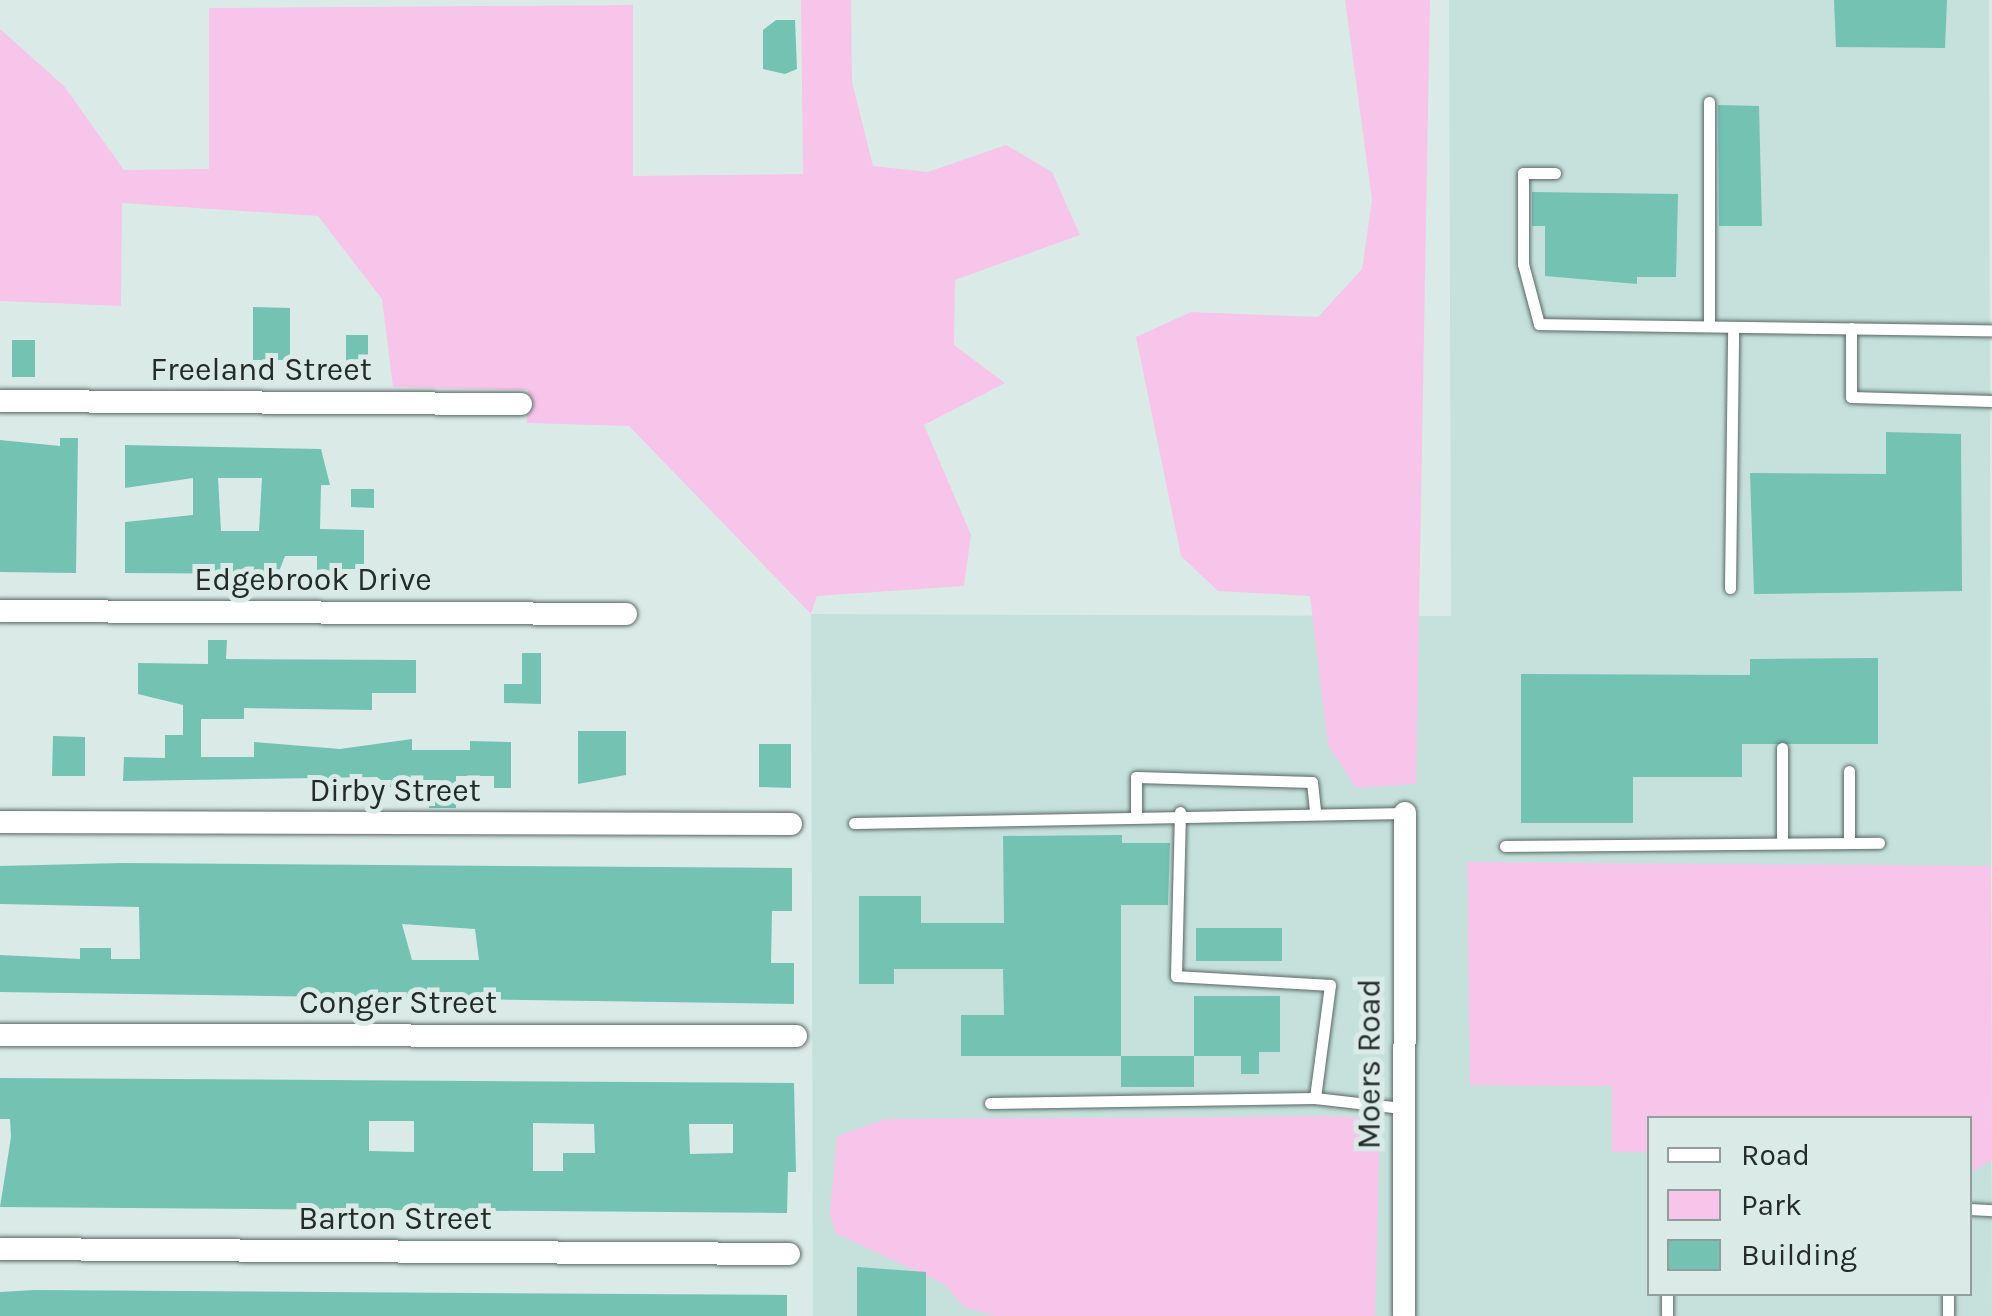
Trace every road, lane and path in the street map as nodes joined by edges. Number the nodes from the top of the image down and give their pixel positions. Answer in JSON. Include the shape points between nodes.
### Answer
{"nodes":[{"id":1,"x":1709,"y":102,"type":"dead end"},
{"id":2,"x":1554,"y":173,"type":"dead end"},
{"id":3,"x":1710,"y":326,"type":"junction"},
{"id":4,"x":1734,"y":327,"type":"junction"},
{"id":5,"x":1851,"y":328,"type":"junction"},
{"id":6,"x":1992,"y":330,"type":"edge"},
{"id":7,"x":0,"y":401,"type":"edge"},
{"id":8,"x":1992,"y":401,"type":"edge"},
{"id":9,"x":521,"y":404,"type":"dead end"},
{"id":10,"x":1730,"y":588,"type":"dead end"},
{"id":11,"x":0,"y":611,"type":"edge"},
{"id":12,"x":626,"y":614,"type":"dead end"},
{"id":13,"x":1782,"y":748,"type":"dead end"},
{"id":14,"x":1849,"y":771,"type":"dead end"},
{"id":15,"x":1316,"y":811,"type":"junction"},
{"id":16,"x":1180,"y":812,"type":"junction"},
{"id":17,"x":1405,"y":813,"type":"joint"},
{"id":18,"x":1136,"y":814,"type":"junction"},
{"id":19,"x":0,"y":822,"type":"edge"},
{"id":20,"x":790,"y":824,"type":"dead end"},
{"id":21,"x":854,"y":824,"type":"dead end"},
{"id":22,"x":1879,"y":842,"type":"dead end"},
{"id":23,"x":1782,"y":843,"type":"junction"},
{"id":24,"x":1849,"y":843,"type":"junction"},
{"id":25,"x":1505,"y":846,"type":"dead end"},
{"id":26,"x":0,"y":1035,"type":"edge"},
{"id":27,"x":796,"y":1036,"type":"dead end"},
{"id":28,"x":1315,"y":1098,"type":"junction"},
{"id":29,"x":990,"y":1103,"type":"dead end"},
{"id":30,"x":1401,"y":1108,"type":"junction"},
{"id":31,"x":0,"y":1249,"type":"edge"},
{"id":32,"x":789,"y":1254,"type":"dead end"},
{"id":33,"x":1404,"y":1316,"type":"edge"}],
"edges":[{"from":1,"to":3,"type":"lane"},
{"from":2,"to":3,"type":"lane","via":[[1522,173],[1523,264],[1539,324]]},
{"from":3,"to":4,"type":"lane"},
{"from":4,"to":5,"type":"lane"},
{"from":4,"to":10,"type":"lane"},
{"from":5,"to":6,"type":"lane"},
{"from":5,"to":8,"type":"lane","via":[[1851,397]]},
{"from":7,"to":9,"type":"street","name":"Freeland Street"},
{"from":11,"to":12,"type":"street","name":"Edgebrook Drive"},
{"from":13,"to":23,"type":"lane"},
{"from":14,"to":24,"type":"lane"},
{"from":15,"to":16,"type":"lane"},
{"from":15,"to":17,"type":"lane"},
{"from":15,"to":18,"type":"lane","via":[[1312,782],[1136,777]]},
{"from":16,"to":18,"type":"lane"},
{"from":16,"to":28,"type":"lane","via":[[1176,976],[1330,985]]},
{"from":17,"to":30,"type":"street","name":"Moers Road"},
{"from":18,"to":21,"type":"lane"},
{"from":19,"to":20,"type":"street","name":"Dirby Street"},
{"from":22,"to":24,"type":"lane"},
{"from":23,"to":24,"type":"lane"},
{"from":23,"to":25,"type":"lane"},
{"from":26,"to":27,"type":"street","name":"Conger Street"},
{"from":28,"to":29,"type":"lane"},
{"from":28,"to":30,"type":"lane"},
{"from":30,"to":33,"type":"street","name":"Moers Road"},
{"from":31,"to":32,"type":"street","name":"Barton Street"}]}
